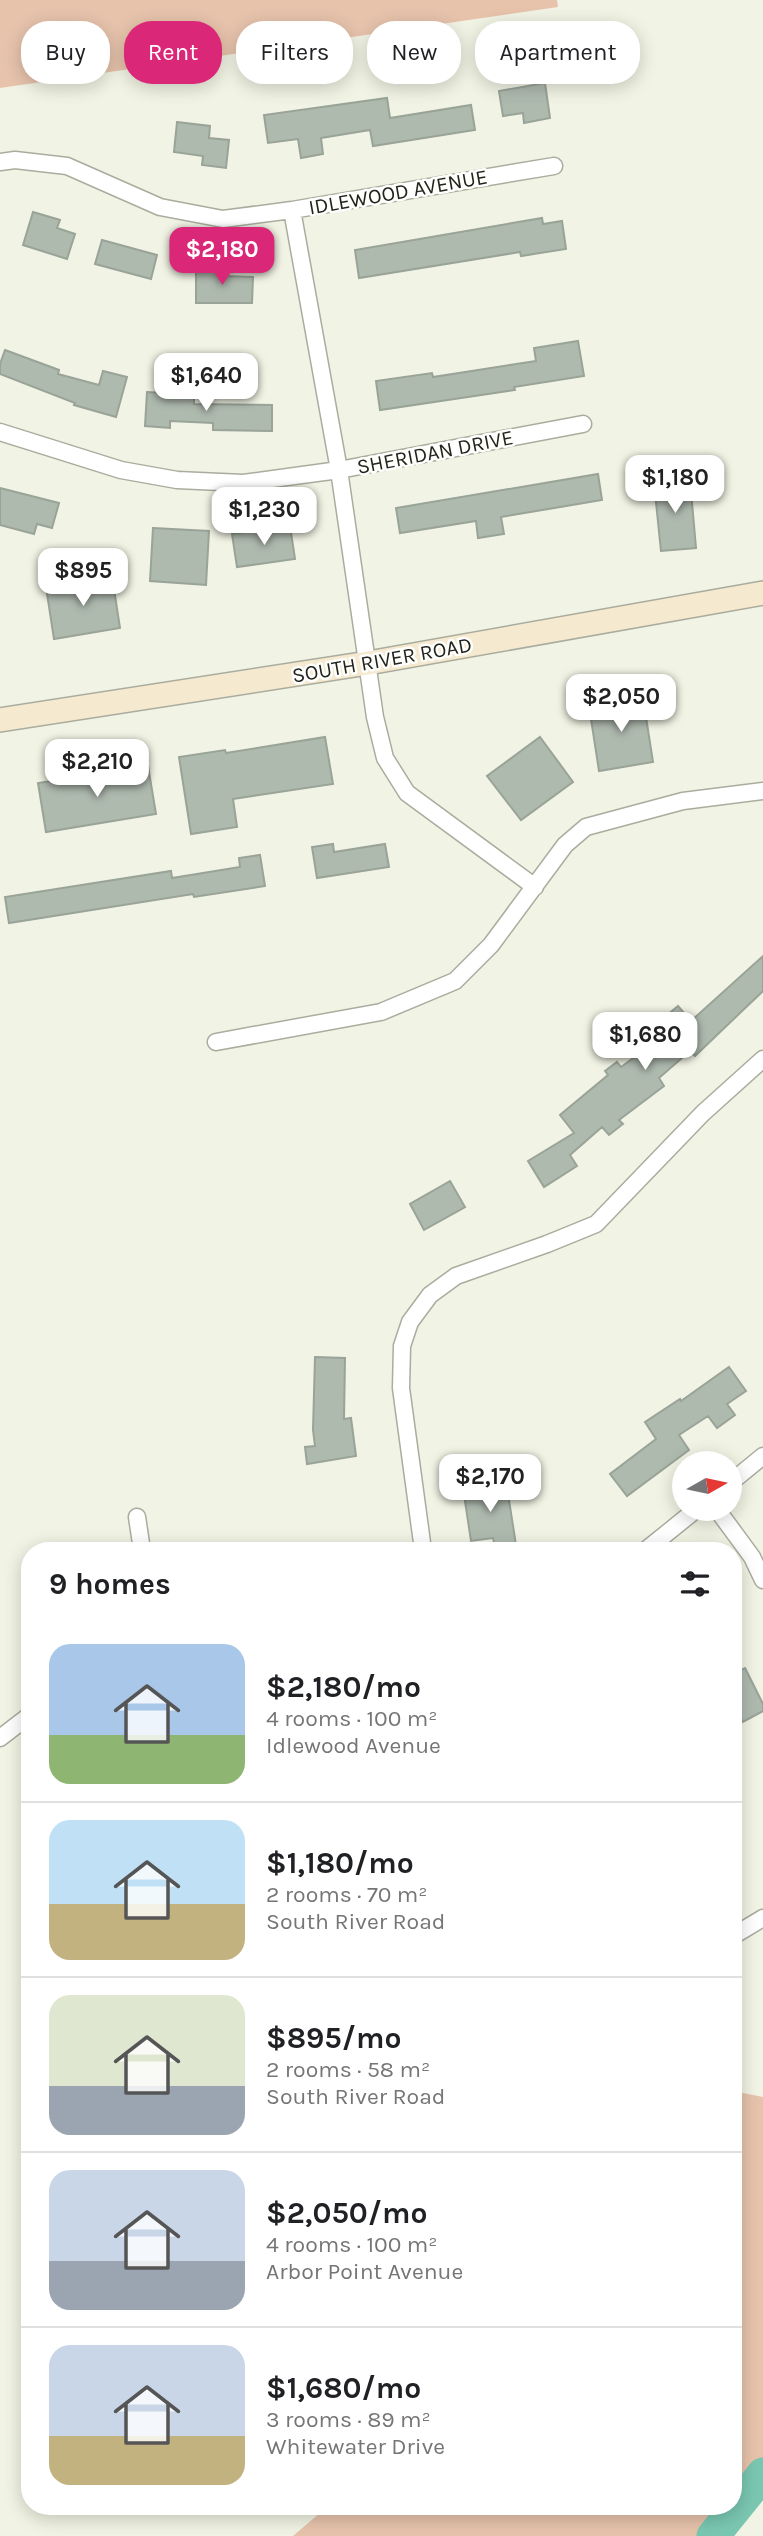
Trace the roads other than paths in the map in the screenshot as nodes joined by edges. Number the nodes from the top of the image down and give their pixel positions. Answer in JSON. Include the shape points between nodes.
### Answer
{"nodes":[{"id":1,"x":0,"y":162,"type":"edge"},
{"id":2,"x":554,"y":166,"type":"dead end"},
{"id":3,"x":292,"y":210,"type":"junction"},
{"id":4,"x":583,"y":424,"type":"dead end"},
{"id":5,"x":0,"y":432,"type":"edge"},
{"id":6,"x":339,"y":471,"type":"junction"},
{"id":7,"x":763,"y":593,"type":"edge"},
{"id":8,"x":368,"y":663,"type":"junction"},
{"id":9,"x":0,"y":720,"type":"edge"},
{"id":10,"x":763,"y":791,"type":"edge"},
{"id":11,"x":535,"y":887,"type":"junction"},
{"id":12,"x":216,"y":1042,"type":"dead end"},
{"id":13,"x":763,"y":1059,"type":"edge"},
{"id":14,"x":763,"y":1456,"type":"edge"},
{"id":15,"x":742,"y":1473,"type":"edge"},
{"id":16,"x":137,"y":1517,"type":"dead end"},
{"id":17,"x":682,"y":1521,"type":"edge"},
{"id":18,"x":726,"y":1521,"type":"edge"},
{"id":19,"x":141,"y":1542,"type":"edge"},
{"id":20,"x":422,"y":1542,"type":"edge"},
{"id":21,"x":656,"y":1542,"type":"edge"},
{"id":22,"x":741,"y":1542,"type":"edge"},
{"id":23,"x":742,"y":1543,"type":"edge"},
{"id":24,"x":763,"y":1580,"type":"edge"},
{"id":25,"x":21,"y":1722,"type":"edge"},
{"id":26,"x":0,"y":1738,"type":"edge"},
{"id":27,"x":763,"y":1917,"type":"edge"},
{"id":28,"x":742,"y":1931,"type":"edge"}],
"edges":[{"from":1,"to":3,"type":"street","name":"IDLEWOOD AVENUE","via":[[67,166],[160,207],[223,219]]},
{"from":2,"to":3,"type":"street","name":"IDLEWOOD AVENUE"},
{"from":3,"to":6,"type":"street"},
{"from":4,"to":6,"type":"street","name":"SHERIDAN DRIVE"},
{"from":5,"to":6,"type":"street","name":"SHERIDAN DRIVE","via":[[121,470],[177,480],[243,483]]},
{"from":6,"to":8,"type":"street"},
{"from":7,"to":8,"type":"street","name":"SOUTH RIVER ROAD"},
{"from":8,"to":9,"type":"street","name":"SOUTH RIVER ROAD"},
{"from":8,"to":11,"type":"street","via":[[385,758],[408,793]]},
{"from":10,"to":11,"type":"street","via":[[683,801],[586,827],[565,845]]},
{"from":11,"to":12,"type":"street","via":[[491,945],[455,981],[381,1012]]},
{"from":13,"to":20,"type":"street","via":[[596,1224],[456,1276],[430,1295],[410,1322],[402,1346],[401,1388]]},
{"from":14,"to":15,"type":"street"},
{"from":16,"to":19,"type":"street"},
{"from":17,"to":21,"type":"street"},
{"from":18,"to":22,"type":"street"},
{"from":23,"to":24,"type":"street"},
{"from":25,"to":26,"type":"street"},
{"from":27,"to":28,"type":"street"}]}
